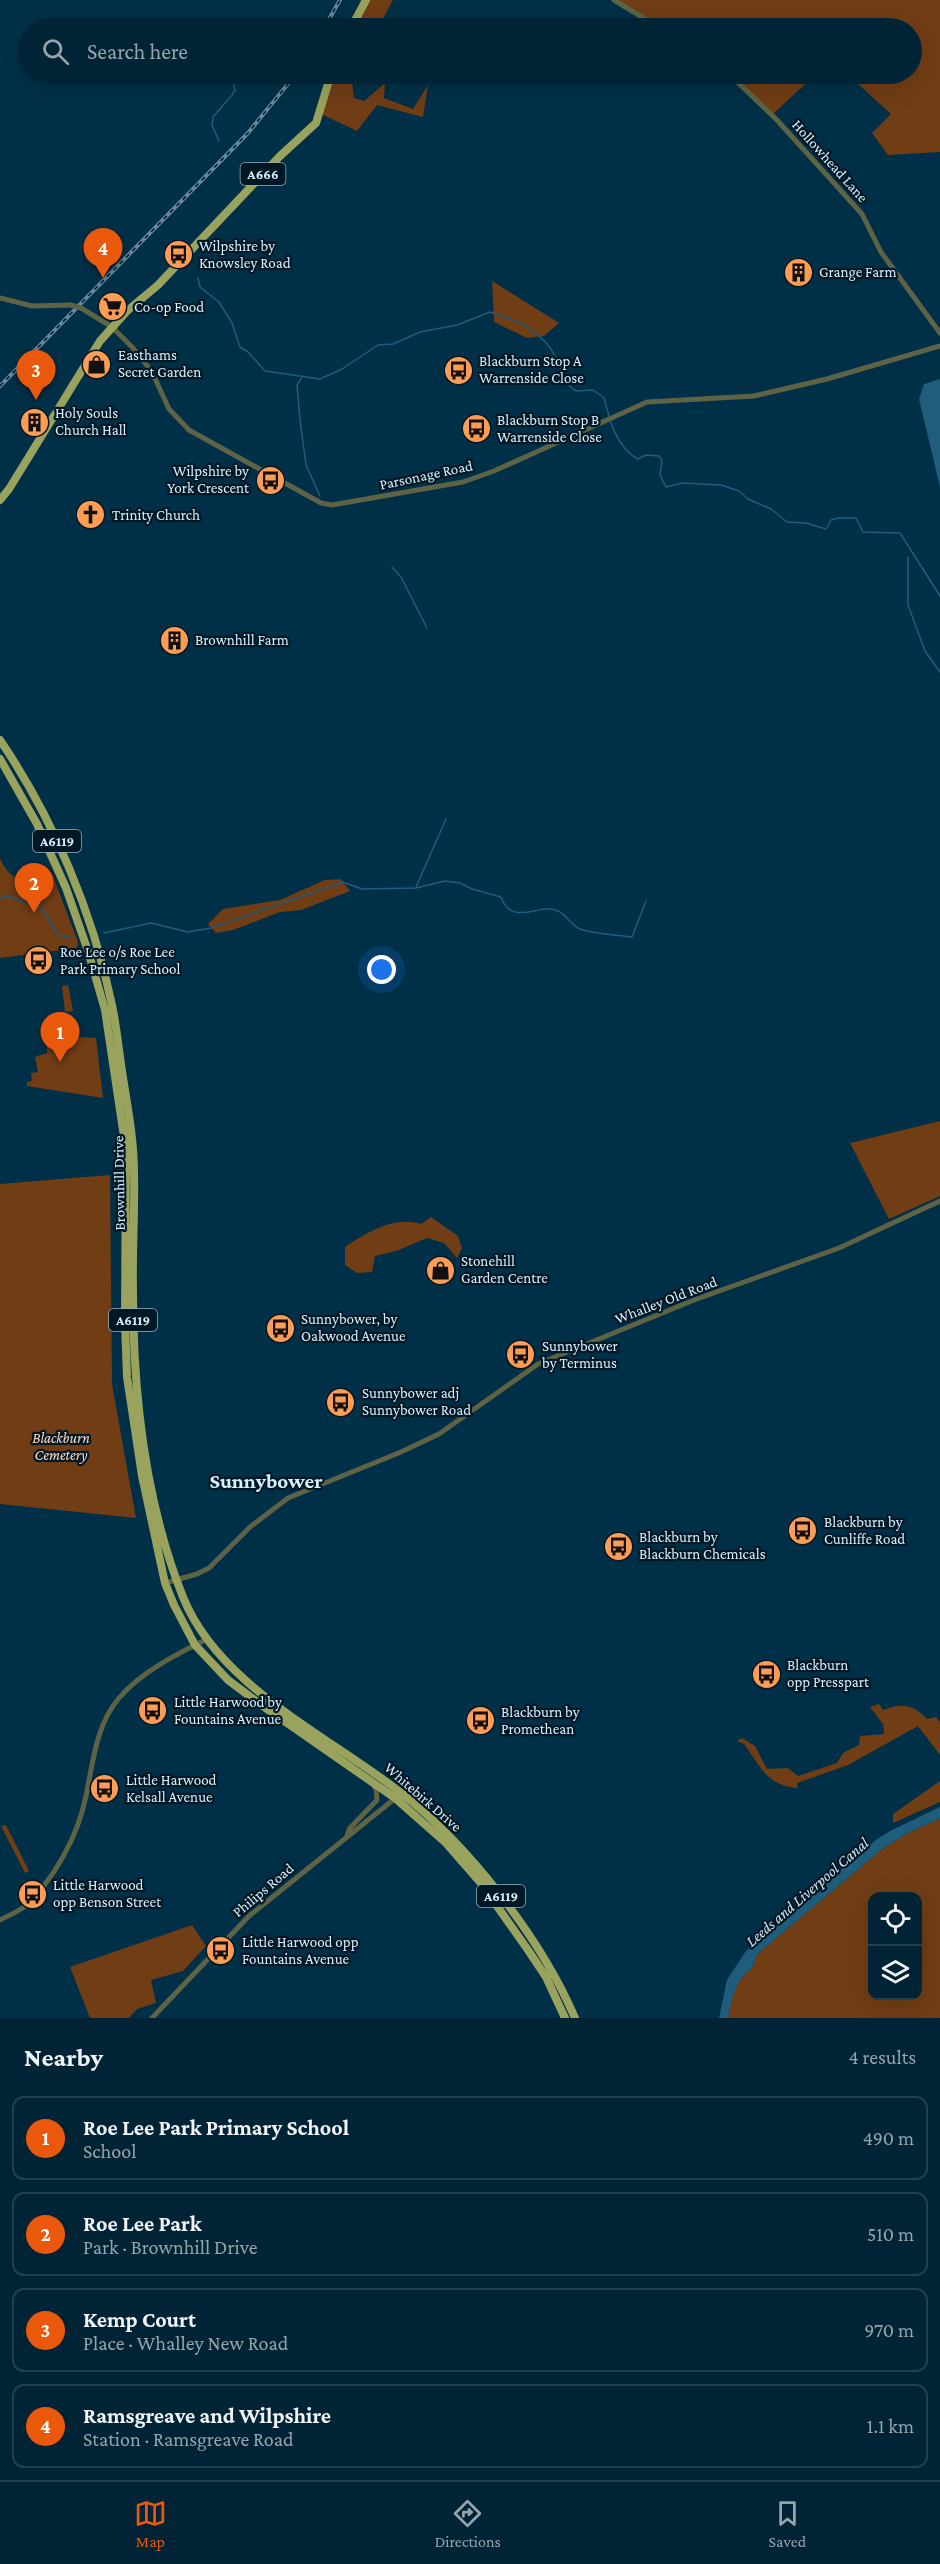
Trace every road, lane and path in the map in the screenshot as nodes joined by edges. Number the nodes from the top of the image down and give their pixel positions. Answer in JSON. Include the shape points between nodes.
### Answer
{"nodes":[{"id":1,"x":366,"y":0,"type":"edge"},
{"id":2,"x":614,"y":0,"type":"edge"},
{"id":3,"x":356,"y":18,"type":"edge"},
{"id":4,"x":644,"y":18,"type":"edge"},
{"id":5,"x":328,"y":84,"type":"edge"},
{"id":6,"x":739,"y":84,"type":"edge"},
{"id":7,"x":0,"y":298,"type":"edge"},
{"id":8,"x":112,"y":327,"type":"junction"},
{"id":9,"x":940,"y":333,"type":"edge"},
{"id":10,"x":940,"y":346,"type":"edge"},
{"id":11,"x":0,"y":500,"type":"edge"},
{"id":12,"x":0,"y":740,"type":"edge"},
{"id":13,"x":0,"y":759,"type":"edge"},
{"id":14,"x":940,"y":1201,"type":"edge"},
{"id":15,"x":176,"y":1580,"type":"junction"},
{"id":16,"x":165,"y":1583,"type":"junction"},
{"id":17,"x":207,"y":1639,"type":"junction"},
{"id":18,"x":195,"y":1645,"type":"junction"},
{"id":19,"x":370,"y":1780,"type":"junction"},
{"id":20,"x":399,"y":1796,"type":"junction"},
{"id":21,"x":346,"y":1838,"type":"junction"},
{"id":22,"x":0,"y":1920,"type":"edge"},
{"id":23,"x":152,"y":2018,"type":"edge"},
{"id":24,"x":565,"y":2018,"type":"edge"},
{"id":25,"x":575,"y":2018,"type":"edge"}],
"edges":[{"from":1,"to":3,"type":"highway"},
{"from":2,"to":4,"type":"street"},
{"from":5,"to":8,"type":"highway","number":"A666","via":[[316,123]]},
{"from":6,"to":9,"type":"street","name":"Hollowhead Lane","via":[[862,214],[881,252]]},
{"from":7,"to":8,"type":"street","name":"Parsonage Road","bridge":true,"via":[[32,306],[71,305]]},
{"from":8,"to":10,"type":"street","name":"Parsonage Road","via":[[152,372],[169,409],[189,430],[321,503],[332,505],[463,482],[647,402],[754,396]]},
{"from":8,"to":11,"type":"highway","number":"A666"},
{"from":12,"to":15,"type":"highway","name":"Brownhill Drive","number":"A6119","via":[[39,803],[64,855],[112,1004],[134,1156],[136,1385],[150,1478]]},
{"from":13,"to":16,"type":"highway","name":"Brownhill Drive","number":"A6119","via":[[37,824],[66,888],[105,1010],[126,1150],[127,1377],[142,1476]]},
{"from":14,"to":15,"type":"street","name":"Whalley Old Road","via":[[839,1248],[694,1300],[538,1364],[439,1434],[288,1498],[250,1527],[209,1568]]},
{"from":15,"to":16,"type":"street","name":"Whalley Old Road"},
{"from":15,"to":17,"type":"highway","name":"Brownhill Drive","number":"A6119"},
{"from":16,"to":18,"type":"highway","name":"Brownhill Drive","number":"A6119"},
{"from":17,"to":18,"type":"street"},
{"from":17,"to":20,"type":"highway","name":"Whitebirk Drive","number":"A6119","via":[[270,1699]]},
{"from":18,"to":19,"type":"highway","name":"Whitebirk Drive","number":"A6119","via":[[245,1694]]},
{"from":18,"to":22,"type":"street","via":[[136,1682],[119,1698],[96,1742],[85,1800],[62,1858],[22,1908]]},
{"from":19,"to":20,"type":"highway","name":"Whitebirk Drive","number":"A6119"},
{"from":19,"to":21,"type":"street","via":[[377,1800],[350,1828]]},
{"from":20,"to":21,"type":"street","name":"Philips Road"},
{"from":20,"to":24,"type":"highway","name":"Whitebirk Drive","number":"A6119","via":[[480,1882],[546,1977]]},
{"from":20,"to":25,"type":"highway","name":"Whitebirk Drive","number":"A6119","via":[[438,1824],[486,1876],[553,1973]]},
{"from":21,"to":23,"type":"street","name":"Philips Road","via":[[249,1916]]}]}
